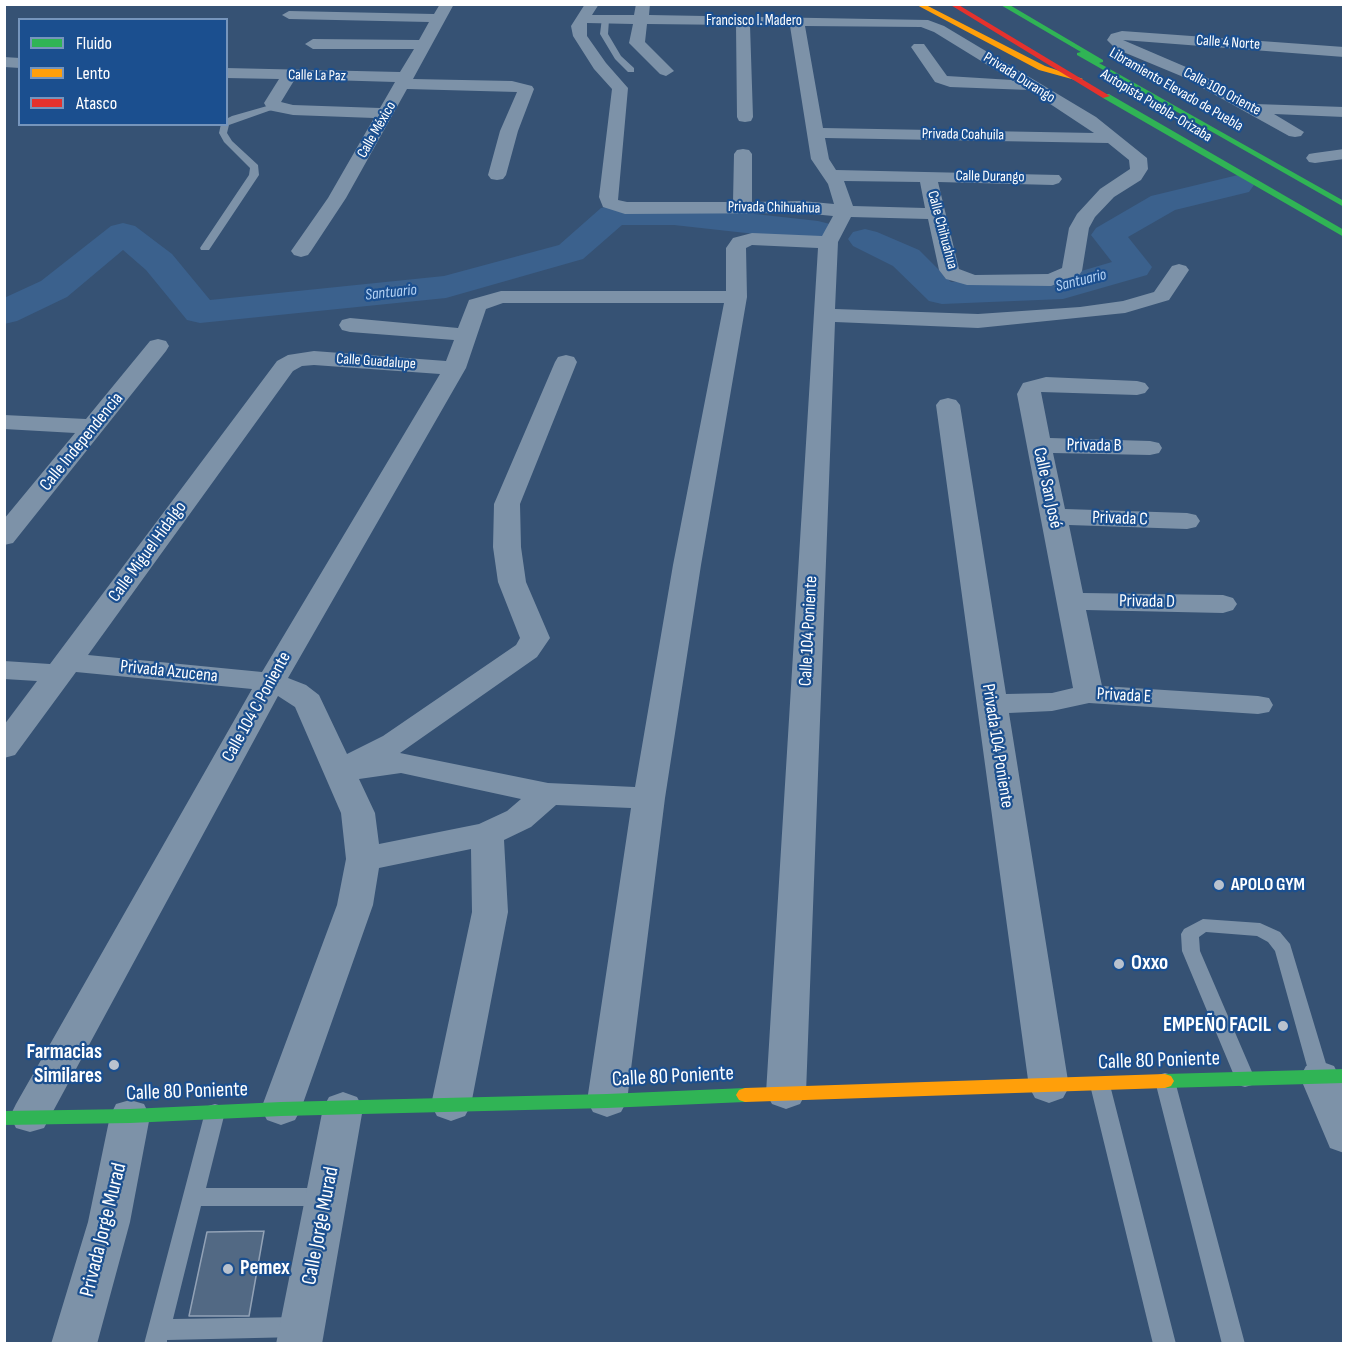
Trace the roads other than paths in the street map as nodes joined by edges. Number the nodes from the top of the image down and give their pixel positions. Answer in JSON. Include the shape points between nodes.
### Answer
{"nodes":[{"id":1,"x":643,"y":4,"type":"edge"},
{"id":2,"x":952,"y":4,"type":"edge"},
{"id":3,"x":971,"y":4,"type":"edge"},
{"id":4,"x":992,"y":4,"type":"edge"},
{"id":5,"x":1002,"y":4,"type":"edge"},
{"id":6,"x":1015,"y":4,"type":"edge"},
{"id":7,"x":443,"y":11,"type":"edge"},
{"id":8,"x":588,"y":12,"type":"edge"},
{"id":9,"x":922,"y":12,"type":"edge"},
{"id":10,"x":289,"y":15,"type":"dead end"},
{"id":11,"x":605,"y":20,"type":"junction"},
{"id":12,"x":640,"y":20,"type":"junction"},
{"id":13,"x":743,"y":21,"type":"junction"},
{"id":14,"x":797,"y":21,"type":"junction"},
{"id":15,"x":1115,"y":40,"type":"joint"},
{"id":16,"x":313,"y":44,"type":"dead end"},
{"id":17,"x":423,"y":45,"type":"junction"},
{"id":18,"x":919,"y":47,"type":"dead end"},
{"id":19,"x":1344,"y":52,"type":"edge"},
{"id":20,"x":631,"y":70,"type":"dead end"},
{"id":21,"x":666,"y":70,"type":"dead end"},
{"id":22,"x":228,"y":73,"type":"edge"},
{"id":23,"x":289,"y":76,"type":"junction"},
{"id":24,"x":1079,"y":79,"type":"junction"},
{"id":25,"x":405,"y":81,"type":"junction"},
{"id":26,"x":1033,"y":85,"type":"junction"},
{"id":27,"x":1166,"y":91,"type":"junction"},
{"id":28,"x":278,"y":108,"type":"junction"},
{"id":29,"x":1252,"y":108,"type":"junction"},
{"id":30,"x":1344,"y":112,"type":"edge"},
{"id":31,"x":387,"y":113,"type":"junction"},
{"id":32,"x":745,"y":117,"type":"dead end"},
{"id":33,"x":228,"y":123,"type":"edge"},
{"id":34,"x":225,"y":126,"type":"edge"},
{"id":35,"x":1295,"y":132,"type":"dead end"},
{"id":36,"x":814,"y":133,"type":"junction"},
{"id":37,"x":1111,"y":138,"type":"junction"},
{"id":38,"x":743,"y":154,"type":"dead end"},
{"id":39,"x":1344,"y":154,"type":"edge"},
{"id":40,"x":1315,"y":158,"type":"dead end"},
{"id":41,"x":497,"y":175,"type":"dead end"},
{"id":42,"x":831,"y":175,"type":"junction"},
{"id":43,"x":928,"y":177,"type":"junction"},
{"id":44,"x":1053,"y":179,"type":"dead end"},
{"id":45,"x":1344,"y":191,"type":"edge"},
{"id":46,"x":1344,"y":205,"type":"edge"},
{"id":47,"x":742,"y":207,"type":"junction"},
{"id":48,"x":845,"y":211,"type":"junction"},
{"id":49,"x":938,"y":214,"type":"junction"},
{"id":50,"x":1344,"y":220,"type":"edge"},
{"id":51,"x":1344,"y":234,"type":"edge"},
{"id":52,"x":828,"y":242,"type":"junction"},
{"id":53,"x":205,"y":248,"type":"dead end"},
{"id":54,"x":301,"y":251,"type":"dead end"},
{"id":55,"x":1179,"y":270,"type":"dead end"},
{"id":56,"x":960,"y":279,"type":"joint"},
{"id":57,"x":736,"y":297,"type":"junction"},
{"id":58,"x":826,"y":315,"type":"junction"},
{"id":59,"x":350,"y":326,"type":"dead end"},
{"id":60,"x":468,"y":335,"type":"junction"},
{"id":61,"x":158,"y":346,"type":"dead end"},
{"id":62,"x":297,"y":360,"type":"joint"},
{"id":63,"x":566,"y":362,"type":"dead end"},
{"id":64,"x":455,"y":368,"type":"junction"},
{"id":65,"x":1137,"y":388,"type":"dead end"},
{"id":66,"x":948,"y":405,"type":"dead end"},
{"id":67,"x":4,"y":422,"type":"edge"},
{"id":68,"x":94,"y":427,"type":"junction"},
{"id":69,"x":1038,"y":445,"type":"junction"},
{"id":70,"x":1150,"y":448,"type":"dead end"},
{"id":71,"x":1053,"y":517,"type":"junction"},
{"id":72,"x":1186,"y":521,"type":"dead end"},
{"id":73,"x":4,"y":537,"type":"edge"},
{"id":74,"x":1071,"y":601,"type":"junction"},
{"id":75,"x":1223,"y":604,"type":"dead end"},
{"id":76,"x":63,"y":668,"type":"junction"},
{"id":77,"x":4,"y":670,"type":"edge"},
{"id":78,"x":270,"y":682,"type":"junction"},
{"id":79,"x":1089,"y":694,"type":"junction"},
{"id":80,"x":991,"y":704,"type":"junction"},
{"id":81,"x":1258,"y":705,"type":"dead end"},
{"id":82,"x":4,"y":748,"type":"edge"},
{"id":83,"x":339,"y":772,"type":"junction"},
{"id":84,"x":548,"y":794,"type":"junction"},
{"id":85,"x":649,"y":798,"type":"junction"},
{"id":86,"x":487,"y":834,"type":"junction"},
{"id":87,"x":363,"y":859,"type":"junction"},
{"id":88,"x":1332,"y":1077,"type":"edge"},
{"id":89,"x":1245,"y":1079,"type":"junction"},
{"id":90,"x":1165,"y":1082,"type":"junction"},
{"id":91,"x":1100,"y":1084,"type":"junction"},
{"id":92,"x":1049,"y":1087,"type":"junction"},
{"id":93,"x":786,"y":1093,"type":"junction"},
{"id":94,"x":607,"y":1101,"type":"junction"},
{"id":95,"x":451,"y":1105,"type":"junction"},
{"id":96,"x":343,"y":1108,"type":"junction"},
{"id":97,"x":281,"y":1109,"type":"junction"},
{"id":98,"x":215,"y":1112,"type":"junction"},
{"id":99,"x":130,"y":1116,"type":"junction"},
{"id":100,"x":17,"y":1117,"type":"edge"},
{"id":101,"x":1344,"y":1136,"type":"edge"},
{"id":102,"x":193,"y":1197,"type":"junction"},
{"id":103,"x":326,"y":1197,"type":"junction"},
{"id":104,"x":301,"y":1335,"type":"edge"},
{"id":105,"x":156,"y":1337,"type":"edge"},
{"id":106,"x":74,"y":1344,"type":"edge"},
{"id":107,"x":1165,"y":1344,"type":"edge"},
{"id":108,"x":1234,"y":1344,"type":"edge"}],
"edges":[{"from":1,"to":12,"type":"street"},
{"from":2,"to":24,"type":"main road","name":"Autopista Puebla-Orizaba"},
{"from":3,"to":50,"type":"main road","name":"Libramiento Elevado de Puebla"},
{"from":4,"to":46,"type":"main road","name":"Libramiento Elevado de Puebla"},
{"from":5,"to":27,"type":"main road","name":"Autopista Puebla-Orizaba","via":[[1103,62]]},
{"from":6,"to":27,"type":"main road"},
{"from":7,"to":10,"type":"street"},
{"from":7,"to":17,"type":"street","name":"Calle México"},
{"from":8,"to":11,"type":"street","name":"Francisco I. Madero"},
{"from":8,"to":47,"type":"street","name":"Privada Chihuahua","via":[[578,26],[580,36],[620,88],[610,203],[625,208]]},
{"from":9,"to":14,"type":"street","name":"Francisco I. Madero"},
{"from":9,"to":24,"type":"main road","via":[[1042,68]]},
{"from":9,"to":26,"type":"street","name":"Privada Durango","via":[[939,29]]},
{"from":11,"to":12,"type":"street","name":"Francisco I. Madero"},
{"from":11,"to":20,"type":"lane","via":[[604,34]]},
{"from":12,"to":13,"type":"street","name":"Francisco I. Madero"},
{"from":12,"to":21,"type":"street","via":[[637,44]]},
{"from":13,"to":14,"type":"street","name":"Francisco I. Madero"},
{"from":13,"to":32,"type":"street"},
{"from":14,"to":36,"type":"street"},
{"from":15,"to":19,"type":"street","name":"Calle 4 Norte","via":[[1122,35]]},
{"from":15,"to":29,"type":"street","name":"Calle 100 Oriente"},
{"from":16,"to":17,"type":"street"},
{"from":17,"to":25,"type":"street","name":"Calle México"},
{"from":18,"to":26,"type":"street","via":[[941,79],[950,82]]},
{"from":22,"to":23,"type":"street","name":"Calle La Paz"},
{"from":23,"to":25,"type":"street","name":"Calle La Paz"},
{"from":23,"to":28,"type":"street","via":[[272,103]]},
{"from":24,"to":51,"type":"main road","name":"Autopista Puebla-Orizaba"},
{"from":25,"to":31,"type":"street","name":"Calle México"},
{"from":25,"to":41,"type":"street","name":"Calle La Paz","via":[[526,88]]},
{"from":26,"to":37,"type":"street","name":"Privada Durango"},
{"from":27,"to":45,"type":"main road","name":"Autopista Puebla-Orizaba"},
{"from":28,"to":31,"type":"street"},
{"from":28,"to":33,"type":"lane"},
{"from":29,"to":30,"type":"street"},
{"from":29,"to":35,"type":"street","name":"Calle 100 Oriente"},
{"from":31,"to":54,"type":"street","name":"Calle México"},
{"from":34,"to":53,"type":"lane","via":[[223,133],[228,142],[255,167],[254,175]]},
{"from":36,"to":37,"type":"street","name":"Privada Coahuila"},
{"from":36,"to":42,"type":"street","via":[[820,159]]},
{"from":37,"to":56,"type":"street","name":"Privada Durango","via":[[1138,158],[1139,169],[1087,214],[1079,228],[1072,271],[1045,280]]},
{"from":38,"to":47,"type":"street"},
{"from":39,"to":40,"type":"street"},
{"from":42,"to":43,"type":"street","name":"Calle Durango"},
{"from":42,"to":48,"type":"street"},
{"from":43,"to":44,"type":"street","name":"Calle Durango"},
{"from":43,"to":49,"type":"street","name":"Calle Chihuahua"},
{"from":47,"to":48,"type":"street","name":"Privada Chihuahua"},
{"from":48,"to":49,"type":"street","name":"Privada Chihuahua"},
{"from":48,"to":52,"type":"street","name":"Calle 104 Poniente"},
{"from":49,"to":56,"type":"street","name":"Calle Chihuahua","via":[[949,270]]},
{"from":52,"to":57,"type":"street","via":[[740,242],[736,248]]},
{"from":52,"to":58,"type":"street","name":"Calle 104 Poniente"},
{"from":55,"to":58,"type":"street","via":[[1162,296],[1125,307],[1080,313],[978,321]]},
{"from":57,"to":60,"type":"street","name":"Calle 104 C Poniente","via":[[501,297],[477,305]]},
{"from":57,"to":85,"type":"street"},
{"from":58,"to":93,"type":"street","name":"Calle 104 Poniente"},
{"from":59,"to":60,"type":"street"},
{"from":60,"to":64,"type":"street","name":"Calle 104 C Poniente"},
{"from":61,"to":68,"type":"street","name":"Calle Independencia"},
{"from":62,"to":64,"type":"street","name":"Calle Guadalupe"},
{"from":62,"to":76,"type":"street","name":"Calle Miguel Hidalgo","via":[[285,366]]},
{"from":63,"to":83,"type":"street","via":[[507,504],[512,582],[535,638],[527,651],[394,743]]},
{"from":64,"to":78,"type":"street","name":"Calle 104 C Poniente"},
{"from":65,"to":69,"type":"street","name":"Calle San José","via":[[1046,384],[1031,388]]},
{"from":66,"to":80,"type":"street","name":"Privada 104 Poniente"},
{"from":67,"to":68,"type":"street"},
{"from":68,"to":73,"type":"street","name":"Calle Independencia"},
{"from":69,"to":70,"type":"street","name":"Privada B"},
{"from":69,"to":71,"type":"street","name":"Calle San José"},
{"from":71,"to":72,"type":"street","name":"Privada C"},
{"from":71,"to":74,"type":"street","name":"Calle San José"},
{"from":74,"to":75,"type":"street","name":"Privada D"},
{"from":74,"to":79,"type":"street","name":"Calle San José"},
{"from":76,"to":77,"type":"street","name":"Privada Azucena"},
{"from":76,"to":78,"type":"street","name":"Privada Azucena"},
{"from":76,"to":82,"type":"street","name":"Calle Miguel Hidalgo"},
{"from":78,"to":83,"type":"street","name":"Privada Azucena","via":[[308,702]]},
{"from":78,"to":100,"type":"street","name":"Calle 104 C Poniente"},
{"from":79,"to":80,"type":"street","name":"Privada E","via":[[1052,702]]},
{"from":79,"to":81,"type":"street","name":"Privada E"},
{"from":80,"to":92,"type":"street","name":"Privada 104 Poniente"},
{"from":83,"to":84,"type":"street","via":[[401,763]]},
{"from":83,"to":87,"type":"street","name":"Privada Azucena","via":[[358,813]]},
{"from":84,"to":85,"type":"street"},
{"from":84,"to":86,"type":"street","via":[[519,819]]},
{"from":85,"to":94,"type":"street"},
{"from":86,"to":87,"type":"street"},
{"from":86,"to":95,"type":"street","via":[[490,912]]},
{"from":87,"to":97,"type":"street","name":"Privada Azucena","via":[[355,904]]},
{"from":88,"to":89,"type":"main road","name":"Calle 80 Poniente"},
{"from":88,"to":89,"type":"lane","via":[[1284,949],[1274,937],[1260,930],[1203,925],[1191,934],[1191,951]]},
{"from":88,"to":101,"type":"street"},
{"from":89,"to":90,"type":"main road","name":"Calle 80 Poniente"},
{"from":90,"to":91,"type":"main road","name":"Calle 80 Poniente"},
{"from":90,"to":108,"type":"lane"},
{"from":91,"to":92,"type":"main road","name":"Calle 80 Poniente"},
{"from":91,"to":107,"type":"lane"},
{"from":92,"to":93,"type":"main road","name":"Calle 80 Poniente"},
{"from":93,"to":94,"type":"main road","name":"Calle 80 Poniente"},
{"from":94,"to":95,"type":"main road","name":"Calle 80 Poniente"},
{"from":95,"to":96,"type":"main road","name":"Calle 80 Poniente"},
{"from":96,"to":97,"type":"main road","name":"Calle 80 Poniente"},
{"from":96,"to":103,"type":"street","name":"Calle Jorge Murad"},
{"from":97,"to":98,"type":"main road","name":"Calle 80 Poniente"},
{"from":98,"to":99,"type":"main road","name":"Calle 80 Poniente"},
{"from":98,"to":102,"type":"lane"},
{"from":99,"to":100,"type":"main road","name":"Calle 80 Poniente"},
{"from":99,"to":106,"type":"street","name":"Privada Jorge Murad","via":[[109,1222]]},
{"from":102,"to":103,"type":"lane"},
{"from":102,"to":105,"type":"lane"},
{"from":103,"to":104,"type":"street","name":"Calle Jorge Murad"},
{"from":104,"to":105,"type":"lane"}]}
